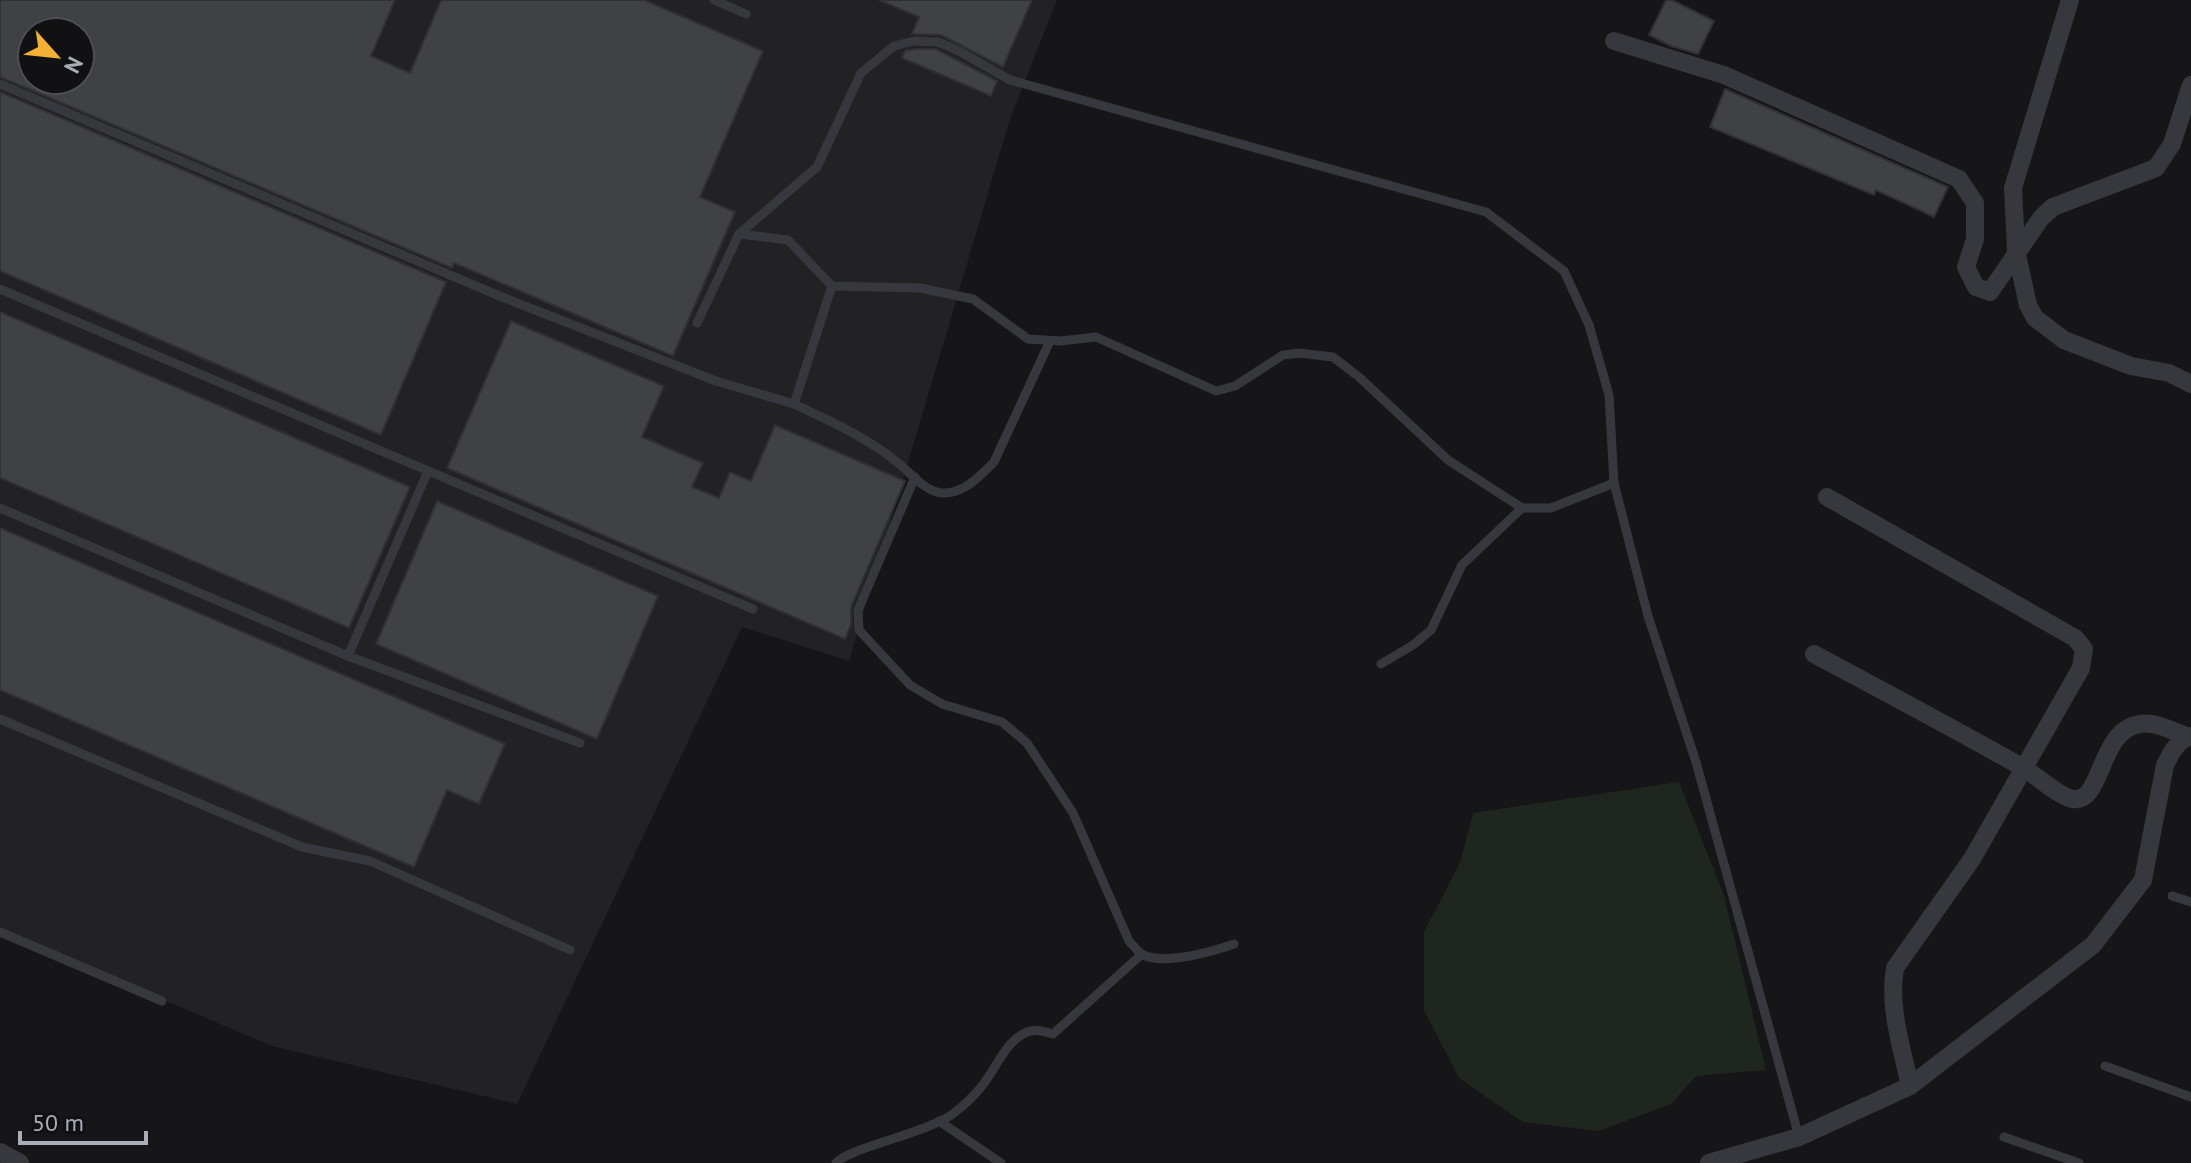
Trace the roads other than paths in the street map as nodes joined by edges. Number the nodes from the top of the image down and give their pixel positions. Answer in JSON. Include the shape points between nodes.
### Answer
{"nodes":[{"id":1,"x":714,"y":0,"type":"edge"},
{"id":2,"x":2070,"y":0,"type":"edge"},
{"id":3,"x":746,"y":14,"type":"dead end"},
{"id":4,"x":1614,"y":41,"type":"dead end"},
{"id":5,"x":0,"y":84,"type":"edge"},
{"id":6,"x":2191,"y":85,"type":"edge"},
{"id":7,"x":739,"y":234,"type":"junction"},
{"id":8,"x":2016,"y":250,"type":"junction"},
{"id":9,"x":832,"y":286,"type":"junction"},
{"id":10,"x":0,"y":289,"type":"edge"},
{"id":11,"x":697,"y":323,"type":"dead end"},
{"id":12,"x":1050,"y":341,"type":"junction"},
{"id":13,"x":2191,"y":384,"type":"edge"},
{"id":14,"x":794,"y":404,"type":"junction"},
{"id":15,"x":428,"y":471,"type":"junction"},
{"id":16,"x":915,"y":477,"type":"junction"},
{"id":17,"x":1614,"y":483,"type":"junction"},
{"id":18,"x":1827,"y":497,"type":"dead end"},
{"id":19,"x":0,"y":508,"type":"edge"},
{"id":20,"x":1522,"y":508,"type":"junction"},
{"id":21,"x":753,"y":609,"type":"dead end"},
{"id":22,"x":1814,"y":654,"type":"dead end"},
{"id":23,"x":348,"y":656,"type":"junction"},
{"id":24,"x":1381,"y":664,"type":"dead end"},
{"id":25,"x":0,"y":719,"type":"edge"},
{"id":26,"x":2189,"y":736,"type":"edge"},
{"id":27,"x":580,"y":743,"type":"dead end"},
{"id":28,"x":2025,"y":768,"type":"junction"},
{"id":29,"x":2172,"y":896,"type":"dead end"},
{"id":30,"x":2191,"y":902,"type":"edge"},
{"id":31,"x":0,"y":932,"type":"edge"},
{"id":32,"x":1234,"y":944,"type":"dead end"},
{"id":33,"x":570,"y":950,"type":"dead end"},
{"id":34,"x":1142,"y":954,"type":"junction"},
{"id":35,"x":162,"y":1001,"type":"dead end"},
{"id":36,"x":2105,"y":1066,"type":"dead end"},
{"id":37,"x":1910,"y":1086,"type":"junction"},
{"id":38,"x":2191,"y":1097,"type":"edge"},
{"id":39,"x":939,"y":1121,"type":"junction"},
{"id":40,"x":1799,"y":1137,"type":"junction"},
{"id":41,"x":2004,"y":1137,"type":"dead end"},
{"id":42,"x":0,"y":1152,"type":"edge"},
{"id":43,"x":20,"y":1163,"type":"edge"},
{"id":44,"x":836,"y":1163,"type":"edge"},
{"id":45,"x":1001,"y":1163,"type":"edge"},
{"id":46,"x":1709,"y":1163,"type":"edge"},
{"id":47,"x":2079,"y":1163,"type":"edge"}],
"edges":[{"from":1,"to":3,"type":"lane"},
{"from":2,"to":8,"type":"street","via":[[2016,171]]},
{"from":4,"to":8,"type":"street","via":[[1724,75],[1959,179],[1975,203],[1975,239],[1966,267],[1976,287],[1990,292]]},
{"from":5,"to":14,"type":"lane","via":[[502,297],[716,381]]},
{"from":6,"to":8,"type":"street","via":[[2172,144],[2156,168],[2053,207]]},
{"from":7,"to":9,"type":"lane","via":[[788,240]]},
{"from":7,"to":11,"type":"lane"},
{"from":7,"to":17,"type":"lane","via":[[817,167],[861,73],[894,46],[938,42],[1010,80],[1486,212],[1564,271],[1589,325],[1609,395]]},
{"from":8,"to":13,"type":"street","via":[[2028,305],[2047,330],[2088,351]]},
{"from":9,"to":12,"type":"lane","via":[[920,288],[973,299],[1028,339]]},
{"from":9,"to":14,"type":"lane"},
{"from":10,"to":15,"type":"lane"},
{"from":12,"to":16,"type":"lane","via":[[994,462],[960,490],[945,493]]},
{"from":12,"to":20,"type":"lane","via":[[1096,337],[1216,391],[1235,386],[1283,355],[1333,357],[1448,460]]},
{"from":14,"to":16,"type":"lane","via":[[869,442]]},
{"from":15,"to":21,"type":"lane"},
{"from":15,"to":23,"type":"lane"},
{"from":16,"to":34,"type":"lane","via":[[858,610],[859,630],[910,685],[942,704],[1002,722],[1027,743],[1073,813],[1129,941]]},
{"from":17,"to":20,"type":"lane","via":[[1551,508]]},
{"from":17,"to":40,"type":"lane"},
{"from":18,"to":28,"type":"street","via":[[2075,638],[2084,649],[2081,668]]},
{"from":19,"to":23,"type":"lane"},
{"from":20,"to":24,"type":"lane","via":[[1462,565],[1431,630]]},
{"from":22,"to":28,"type":"street"},
{"from":23,"to":27,"type":"lane"},
{"from":25,"to":33,"type":"lane","via":[[302,847],[370,861]]},
{"from":26,"to":28,"type":"street","via":[[2142,723],[2122,730],[2107,750],[2091,793],[2081,799],[2071,799]]},
{"from":26,"to":37,"type":"street","via":[[2173,749],[2165,765],[2143,880],[2093,945]]},
{"from":28,"to":37,"type":"street","via":[[1972,859],[1895,968],[1894,1007]]},
{"from":29,"to":30,"type":"lane"},
{"from":31,"to":35,"type":"lane"},
{"from":32,"to":34,"type":"lane","via":[[1163,958]]},
{"from":34,"to":39,"type":"lane","via":[[1053,1034],[1037,1030],[1015,1039],[982,1087]]},
{"from":36,"to":38,"type":"lane"},
{"from":37,"to":40,"type":"street"},
{"from":39,"to":44,"type":"lane","via":[[846,1153]]},
{"from":39,"to":45,"type":"lane"},
{"from":40,"to":46,"type":"street"},
{"from":41,"to":47,"type":"lane"},
{"from":42,"to":43,"type":"street"}]}
